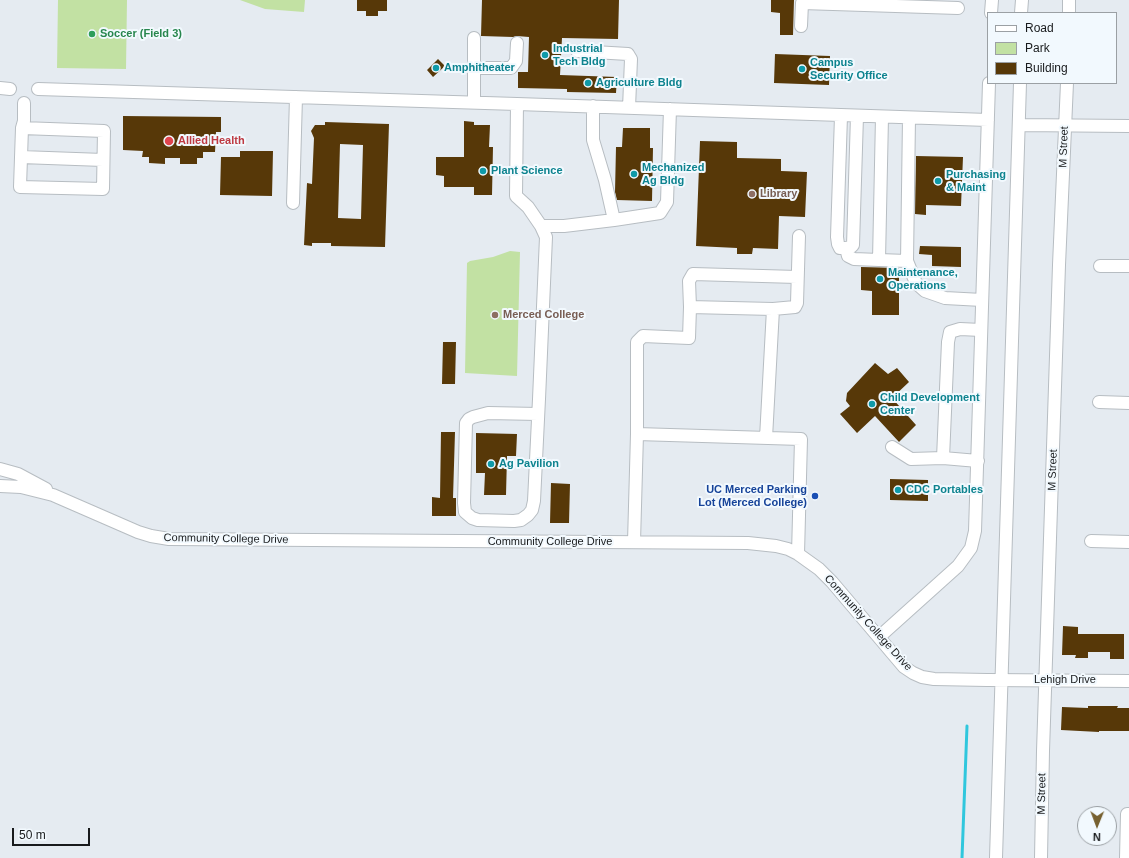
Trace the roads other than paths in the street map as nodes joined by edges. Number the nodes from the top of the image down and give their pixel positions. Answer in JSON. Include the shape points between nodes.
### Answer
{"nodes":[{"id":1,"x":992,"y":0,"type":"edge"},
{"id":2,"x":1022,"y":0,"type":"edge"},
{"id":3,"x":1069,"y":0,"type":"edge"},
{"id":4,"x":958,"y":8,"type":"dead end"},
{"id":5,"x":991,"y":12,"type":"edge"},
{"id":6,"x":1021,"y":12,"type":"edge"},
{"id":7,"x":1069,"y":12,"type":"edge"},
{"id":8,"x":801,"y":26,"type":"dead end"},
{"id":9,"x":474,"y":38,"type":"dead end"},
{"id":10,"x":517,"y":43,"type":"dead end"},
{"id":11,"x":577,"y":51,"type":"dead end"},
{"id":12,"x":474,"y":68,"type":"junction"},
{"id":13,"x":989,"y":84,"type":"edge"},
{"id":14,"x":1020,"y":84,"type":"edge"},
{"id":15,"x":1067,"y":84,"type":"edge"},
{"id":16,"x":38,"y":89,"type":"dead end"},
{"id":17,"x":296,"y":97,"type":"junction"},
{"id":18,"x":474,"y":102,"type":"junction"},
{"id":19,"x":24,"y":103,"type":"dead end"},
{"id":20,"x":517,"y":104,"type":"junction"},
{"id":21,"x":592,"y":106,"type":"junction"},
{"id":22,"x":629,"y":108,"type":"junction"},
{"id":23,"x":670,"y":109,"type":"junction"},
{"id":24,"x":841,"y":116,"type":"junction"},
{"id":25,"x":857,"y":116,"type":"junction"},
{"id":26,"x":882,"y":117,"type":"junction"},
{"id":27,"x":909,"y":118,"type":"junction"},
{"id":28,"x":988,"y":120,"type":"junction"},
{"id":29,"x":1018,"y":125,"type":"junction"},
{"id":30,"x":1065,"y":126,"type":"junction"},
{"id":31,"x":1129,"y":126,"type":"edge"},
{"id":32,"x":22,"y":128,"type":"junction"},
{"id":33,"x":21,"y":157,"type":"junction"},
{"id":34,"x":103,"y":160,"type":"junction"},
{"id":35,"x":293,"y":204,"type":"dead end"},
{"id":36,"x":614,"y":220,"type":"junction"},
{"id":37,"x":541,"y":226,"type":"junction"},
{"id":38,"x":799,"y":236,"type":"dead end"},
{"id":39,"x":846,"y":248,"type":"junction"},
{"id":40,"x":879,"y":260,"type":"junction"},
{"id":41,"x":907,"y":261,"type":"junction"},
{"id":42,"x":1100,"y":266,"type":"dead end"},
{"id":43,"x":1129,"y":266,"type":"edge"},
{"id":44,"x":798,"y":277,"type":"junction"},
{"id":45,"x":982,"y":300,"type":"junction"},
{"id":46,"x":690,"y":307,"type":"junction"},
{"id":47,"x":773,"y":309,"type":"junction"},
{"id":48,"x":981,"y":330,"type":"junction"},
{"id":49,"x":1099,"y":402,"type":"dead end"},
{"id":50,"x":1129,"y":403,"type":"edge"},
{"id":51,"x":538,"y":414,"type":"junction"},
{"id":52,"x":637,"y":434,"type":"junction"},
{"id":53,"x":766,"y":438,"type":"junction"},
{"id":54,"x":892,"y":448,"type":"dead end"},
{"id":55,"x":943,"y":458,"type":"junction"},
{"id":56,"x":978,"y":461,"type":"junction"},
{"id":57,"x":0,"y":469,"type":"edge"},
{"id":58,"x":0,"y":486,"type":"edge"},
{"id":59,"x":53,"y":495,"type":"junction"},
{"id":60,"x":1091,"y":541,"type":"dead end"},
{"id":61,"x":634,"y":542,"type":"junction"},
{"id":62,"x":1129,"y":542,"type":"edge"},
{"id":63,"x":798,"y":554,"type":"junction"},
{"id":64,"x":879,"y":637,"type":"junction"},
{"id":65,"x":1002,"y":680,"type":"junction"},
{"id":66,"x":1047,"y":680,"type":"junction"},
{"id":67,"x":1129,"y":681,"type":"edge"},
{"id":68,"x":1128,"y":814,"type":"edge"},
{"id":69,"x":996,"y":858,"type":"edge"},
{"id":70,"x":1041,"y":858,"type":"edge"},
{"id":71,"x":1126,"y":858,"type":"edge"}],
"edges":[{"from":1,"to":5,"type":"street"},
{"from":2,"to":6,"type":"street"},
{"from":3,"to":7,"type":"street"},
{"from":4,"to":8,"type":"street","via":[[802,3]]},
{"from":9,"to":12,"type":"street"},
{"from":10,"to":12,"type":"street","via":[[516,61],[511,68]]},
{"from":11,"to":22,"type":"street","via":[[628,54],[631,59]]},
{"from":12,"to":18,"type":"street"},
{"from":13,"to":28,"type":"street"},
{"from":14,"to":29,"type":"street"},
{"from":15,"to":30,"type":"street","name":"M Street"},
{"from":16,"to":17,"type":"street"},
{"from":17,"to":18,"type":"street"},
{"from":17,"to":35,"type":"street"},
{"from":18,"to":20,"type":"street"},
{"from":19,"to":32,"type":"street"},
{"from":20,"to":21,"type":"street"},
{"from":20,"to":37,"type":"street","via":[[516,196],[528,207]]},
{"from":21,"to":22,"type":"street"},
{"from":21,"to":36,"type":"street","via":[[593,140]]},
{"from":22,"to":23,"type":"street"},
{"from":23,"to":24,"type":"street"},
{"from":23,"to":36,"type":"street","via":[[667,202],[660,213]]},
{"from":24,"to":25,"type":"street"},
{"from":24,"to":39,"type":"street","via":[[838,244],[840,248]]},
{"from":25,"to":26,"type":"street"},
{"from":25,"to":39,"type":"street","via":[[853,245]]},
{"from":26,"to":27,"type":"street"},
{"from":26,"to":40,"type":"street"},
{"from":27,"to":28,"type":"street"},
{"from":27,"to":41,"type":"street"},
{"from":28,"to":45,"type":"street"},
{"from":29,"to":30,"type":"street"},
{"from":29,"to":65,"type":"street"},
{"from":30,"to":31,"type":"street"},
{"from":30,"to":66,"type":"street","name":"M Street"},
{"from":32,"to":33,"type":"street"},
{"from":32,"to":34,"type":"street","via":[[104,131]]},
{"from":33,"to":34,"type":"street"},
{"from":33,"to":34,"type":"street","via":[[20,187],[103,189]]},
{"from":36,"to":37,"type":"street"},
{"from":37,"to":51,"type":"street","via":[[546,238]]},
{"from":38,"to":44,"type":"street"},
{"from":39,"to":40,"type":"street","via":[[848,256],[854,259]]},
{"from":40,"to":41,"type":"street"},
{"from":41,"to":45,"type":"street","via":[[916,283],[925,291],[945,298]]},
{"from":42,"to":43,"type":"street"},
{"from":44,"to":46,"type":"street","via":[[693,274],[689,281]]},
{"from":44,"to":47,"type":"street","via":[[795,307]]},
{"from":45,"to":48,"type":"street"},
{"from":46,"to":47,"type":"street"},
{"from":46,"to":52,"type":"street","via":[[689,338],[643,336],[637,342]]},
{"from":47,"to":53,"type":"street"},
{"from":48,"to":55,"type":"street","via":[[960,329],[950,332]]},
{"from":48,"to":56,"type":"street"},
{"from":49,"to":50,"type":"street"},
{"from":51,"to":51,"type":"street","via":[[488,413],[473,417],[466,423],[464,503],[465,512],[472,518],[514,521],[525,518],[532,510]]},
{"from":52,"to":53,"type":"street"},
{"from":52,"to":61,"type":"street"},
{"from":53,"to":63,"type":"street","via":[[801,439]]},
{"from":54,"to":55,"type":"street","via":[[911,459]]},
{"from":55,"to":56,"type":"street"},
{"from":56,"to":64,"type":"street","via":[[975,531],[971,548],[958,566]]},
{"from":57,"to":59,"type":"street","name":"Community College Drive","via":[[43,486]]},
{"from":58,"to":59,"type":"street","name":"Community College Drive","via":[[21,487]]},
{"from":59,"to":61,"type":"street","name":"Community College Drive","via":[[138,532],[168,539]]},
{"from":60,"to":62,"type":"street"},
{"from":61,"to":63,"type":"street","name":"Community College Drive","via":[[748,543],[776,546]]},
{"from":63,"to":64,"type":"street","name":"Community College Drive","via":[[832,582]]},
{"from":64,"to":65,"type":"street","name":"Community College Drive","via":[[904,667],[922,677]]},
{"from":65,"to":66,"type":"street","name":"Lehigh Drive"},
{"from":65,"to":69,"type":"street"},
{"from":66,"to":67,"type":"street","name":"Lehigh Drive"},
{"from":66,"to":70,"type":"street","name":"M Street"},
{"from":68,"to":71,"type":"street"}]}
